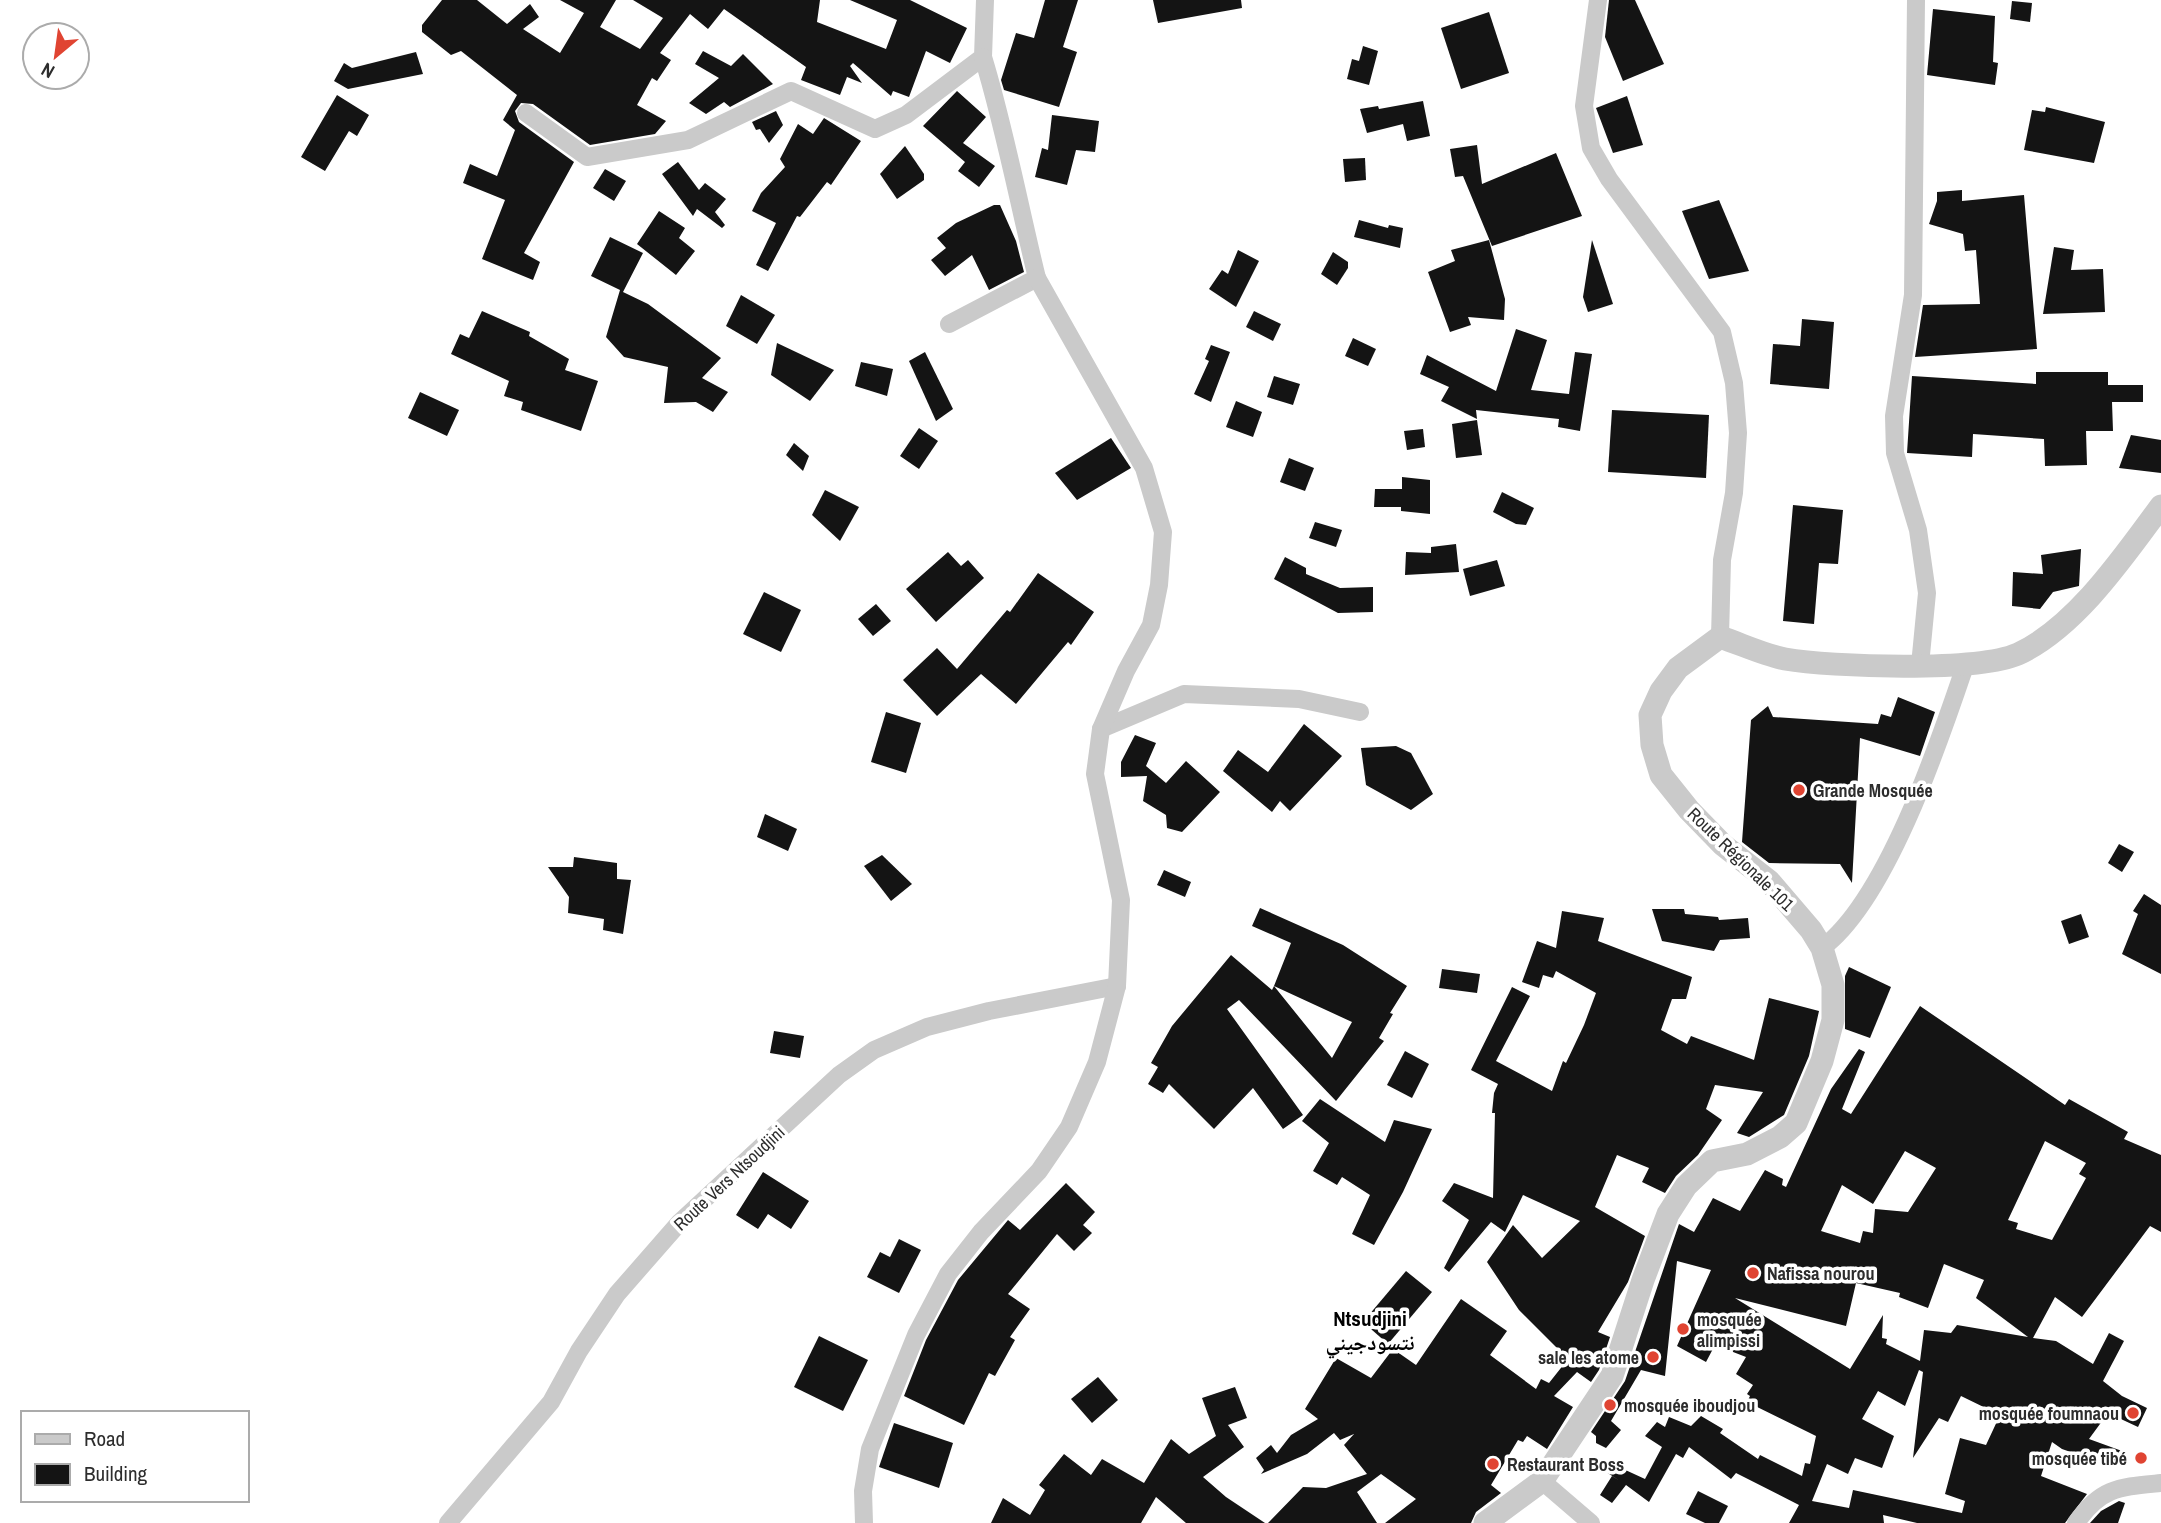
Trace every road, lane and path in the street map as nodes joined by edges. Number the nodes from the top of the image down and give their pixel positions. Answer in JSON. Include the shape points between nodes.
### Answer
{"nodes":[{"id":1,"x":985,"y":0,"type":"edge"},
{"id":2,"x":1598,"y":0,"type":"edge"},
{"id":3,"x":1916,"y":0,"type":"edge"},
{"id":4,"x":983,"y":57,"type":"junction"},
{"id":5,"x":526,"y":113,"type":"dead end"},
{"id":6,"x":1037,"y":278,"type":"junction"},
{"id":7,"x":949,"y":324,"type":"dead end"},
{"id":8,"x":2161,"y":506,"type":"edge"},
{"id":9,"x":1720,"y":636,"type":"junction"},
{"id":10,"x":1966,"y":663,"type":"junction"},
{"id":11,"x":1920,"y":666,"type":"junction"},
{"id":12,"x":1360,"y":712,"type":"dead end"},
{"id":13,"x":1101,"y":729,"type":"junction"},
{"id":14,"x":1822,"y":948,"type":"junction"},
{"id":15,"x":1117,"y":986,"type":"junction"},
{"id":16,"x":1542,"y":1481,"type":"junction"},
{"id":17,"x":2161,"y":1483,"type":"edge"},
{"id":18,"x":448,"y":1523,"type":"edge"},
{"id":19,"x":864,"y":1523,"type":"edge"},
{"id":20,"x":1485,"y":1523,"type":"edge"},
{"id":21,"x":1591,"y":1523,"type":"edge"},
{"id":22,"x":2076,"y":1523,"type":"edge"}],
"edges":[{"from":1,"to":4,"type":"street"},
{"from":2,"to":9,"type":"street","via":[[1584,106],[1591,148],[1617,191],[1722,332],[1734,383],[1738,433],[1734,493],[1722,560]]},
{"from":3,"to":11,"type":"street","via":[[1913,295],[1894,416],[1895,453],[1918,530],[1927,593]]},
{"from":4,"to":5,"type":"street","via":[[906,115],[875,129],[791,91],[688,140],[587,157]]},
{"from":4,"to":6,"type":"street"},
{"from":6,"to":7,"type":"street"},
{"from":6,"to":13,"type":"street","via":[[1144,468],[1163,532],[1152,625]]},
{"from":8,"to":10,"type":"street","via":[[2118,564],[2052,631],[2019,654],[1991,663]]},
{"from":9,"to":11,"type":"street","via":[[1784,659]]},
{"from":9,"to":14,"type":"street","name":"Route Régionale 101","via":[[1678,668],[1650,715],[1661,775],[1723,845],[1769,881]]},
{"from":10,"to":11,"type":"street"},
{"from":10,"to":14,"type":"street","via":[[1933,760],[1895,843],[1848,921]]},
{"from":12,"to":13,"type":"street","via":[[1299,699],[1184,694]]},
{"from":13,"to":15,"type":"street","via":[[1095,774],[1121,900]]},
{"from":14,"to":16,"type":"street","name":"Route Régionale 101","via":[[1833,985],[1833,1020],[1822,1061],[1796,1123],[1780,1137],[1747,1153],[1712,1161],[1686,1186],[1668,1214],[1612,1376]]},
{"from":15,"to":18,"type":"street","name":"Route Vers Ntsoudjini","via":[[927,1027],[874,1050],[839,1075],[680,1222],[617,1294],[551,1402]]},
{"from":15,"to":19,"type":"street","via":[[1097,1062],[1069,1127],[1038,1171],[948,1274],[916,1335],[870,1449],[863,1490]]},
{"from":16,"to":20,"type":"street","name":"Route Régionale 101"},
{"from":16,"to":21,"type":"street"},
{"from":17,"to":22,"type":"street","via":[[2118,1488],[2096,1498]]}]}
